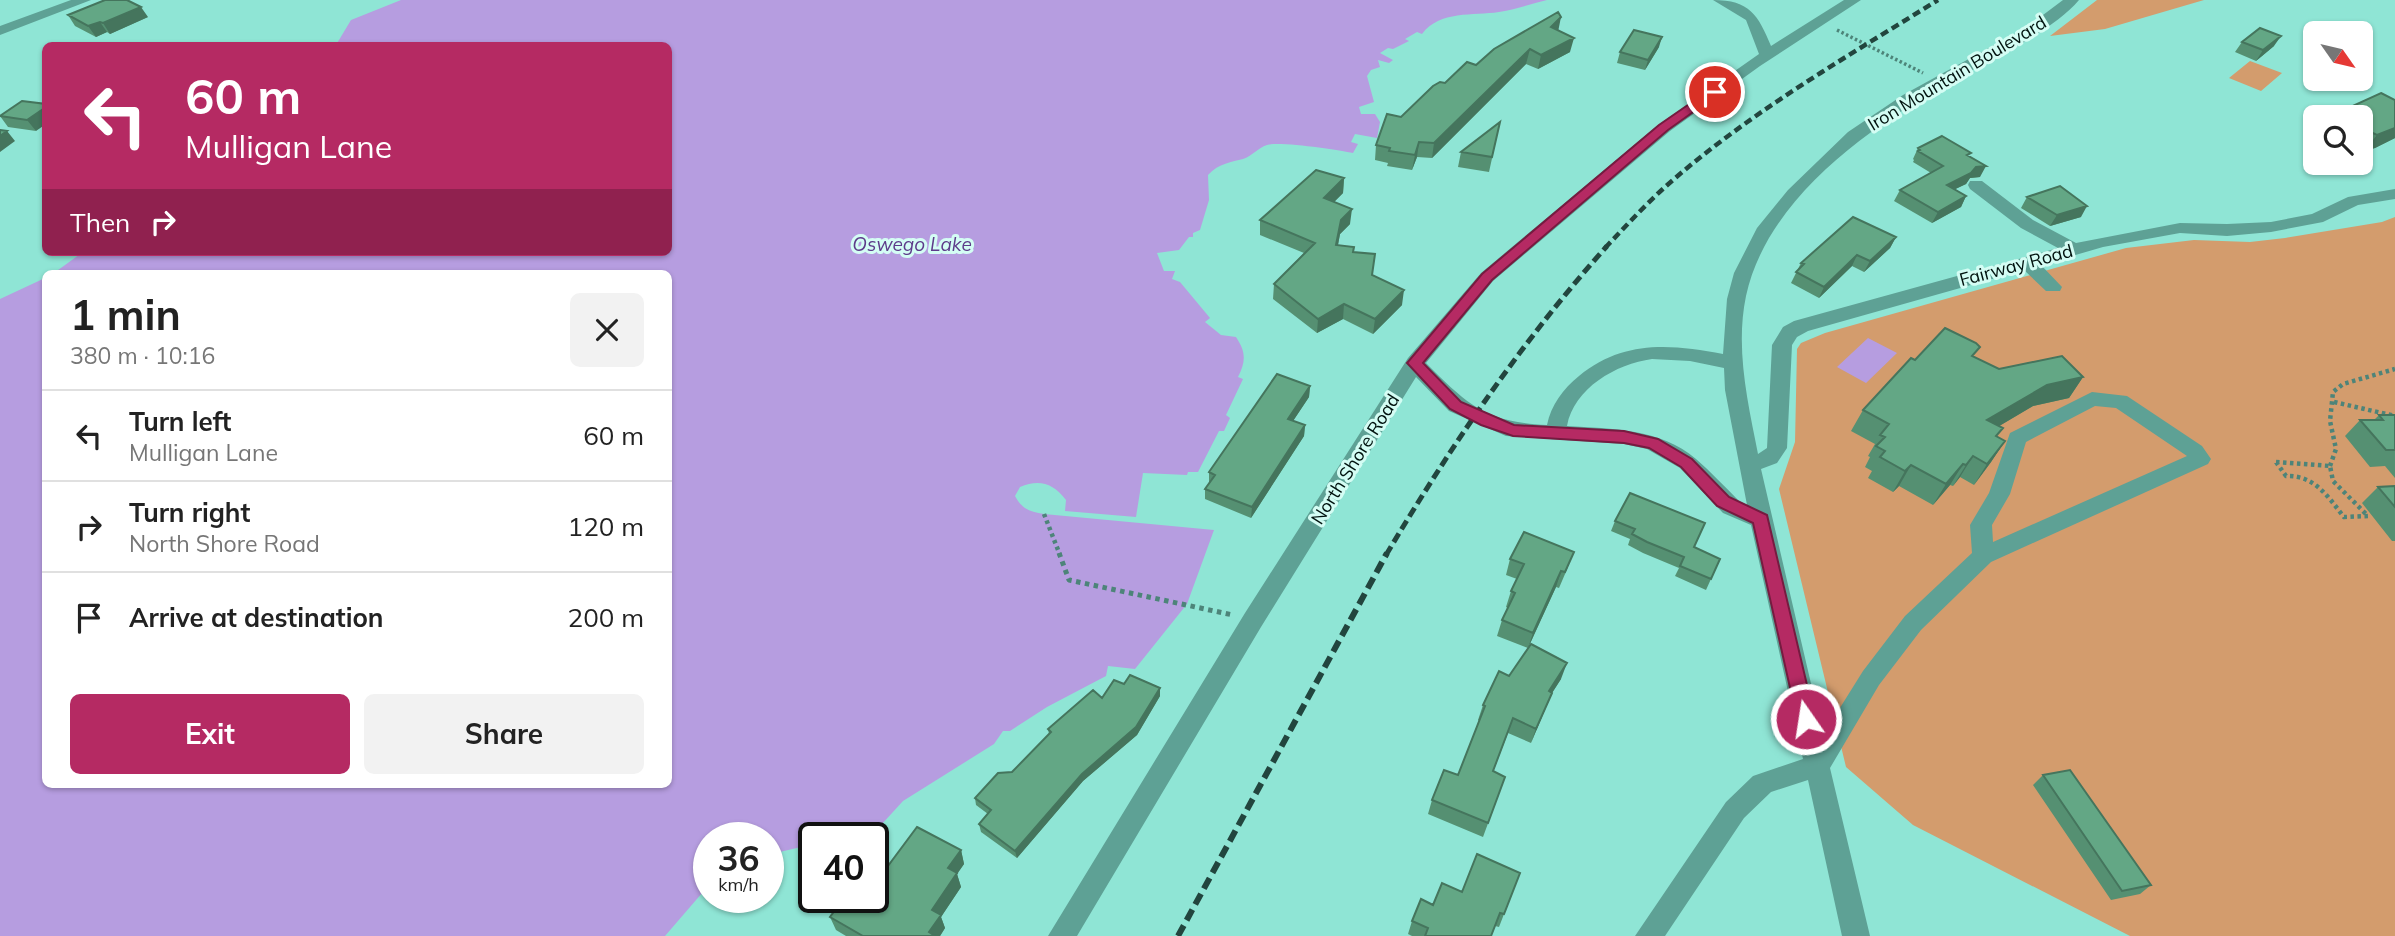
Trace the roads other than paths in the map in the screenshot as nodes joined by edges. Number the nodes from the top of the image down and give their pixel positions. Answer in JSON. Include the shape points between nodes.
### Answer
{"nodes":[{"id":1,"x":84,"y":0,"type":"edge"},
{"id":2,"x":1720,"y":0,"type":"edge"},
{"id":3,"x":1854,"y":0,"type":"edge"},
{"id":4,"x":2072,"y":0,"type":"edge"},
{"id":5,"x":0,"y":31,"type":"edge"},
{"id":6,"x":1767,"y":55,"type":"junction"},
{"id":7,"x":1976,"y":185,"type":"dead end"},
{"id":8,"x":2395,"y":194,"type":"edge"},
{"id":9,"x":2073,"y":249,"type":"junction"},
{"id":10,"x":2026,"y":262,"type":"junction"},
{"id":11,"x":2053,"y":287,"type":"dead end"},
{"id":12,"x":1415,"y":363,"type":"junction"},
{"id":13,"x":1733,"y":363,"type":"junction"},
{"id":14,"x":1556,"y":434,"type":"junction"},
{"id":15,"x":1750,"y":464,"type":"junction"},
{"id":16,"x":1761,"y":520,"type":"junction"},
{"id":17,"x":1983,"y":556,"type":"junction"},
{"id":18,"x":1817,"y":767,"type":"junction"},
{"id":19,"x":1062,"y":936,"type":"edge"},
{"id":20,"x":1649,"y":936,"type":"edge"},
{"id":21,"x":1856,"y":936,"type":"edge"}],
"edges":[{"from":1,"to":5,"type":"street"},
{"from":2,"to":6,"type":"street","via":[[1752,18]]},
{"from":3,"to":6,"type":"street","name":"North Shore Road"},
{"from":4,"to":13,"type":"street","name":"Iron Mountain Boulevard","via":[[2032,30],[1887,111],[1854,135],[1794,194],[1766,228],[1743,273],[1736,299]]},
{"from":6,"to":12,"type":"street","name":"North Shore Road","via":[[1664,128],[1487,277]]},
{"from":7,"to":9,"type":"street","via":[[2027,224]]},
{"from":8,"to":9,"type":"street","name":"Fairway Road","via":[[2354,201],[2317,218],[2271,227],[2180,228]]},
{"from":9,"to":10,"type":"street","name":"Fairway Road"},
{"from":10,"to":11,"type":"street"},
{"from":10,"to":15,"type":"street","name":"Fairway Road","via":[[1790,332],[1782,345],[1777,448],[1768,460]]},
{"from":12,"to":14,"type":"street","via":[[1472,415],[1513,431]]},
{"from":12,"to":19,"type":"street","name":"North Shore Road"},
{"from":13,"to":14,"type":"street","via":[[1685,354],[1633,352],[1606,364],[1573,394],[1556,419]]},
{"from":13,"to":15,"type":"street","name":"Iron Mountain Boulevard"},
{"from":14,"to":16,"type":"street","via":[[1653,443],[1687,463],[1723,501]]},
{"from":15,"to":16,"type":"street","name":"Iron Mountain Boulevard"},
{"from":16,"to":18,"type":"street","name":"Iron Mountain Boulevard"},
{"from":17,"to":17,"type":"street","via":[[2150,483],[2201,458],[2120,401],[2092,399],[2017,438],[1999,494],[1981,525]]},
{"from":17,"to":18,"type":"street","via":[[1913,623],[1871,678]]},
{"from":18,"to":20,"type":"street","via":[[1762,784],[1735,810]]},
{"from":18,"to":21,"type":"street","name":"Iron Mountain Boulevard"}]}
